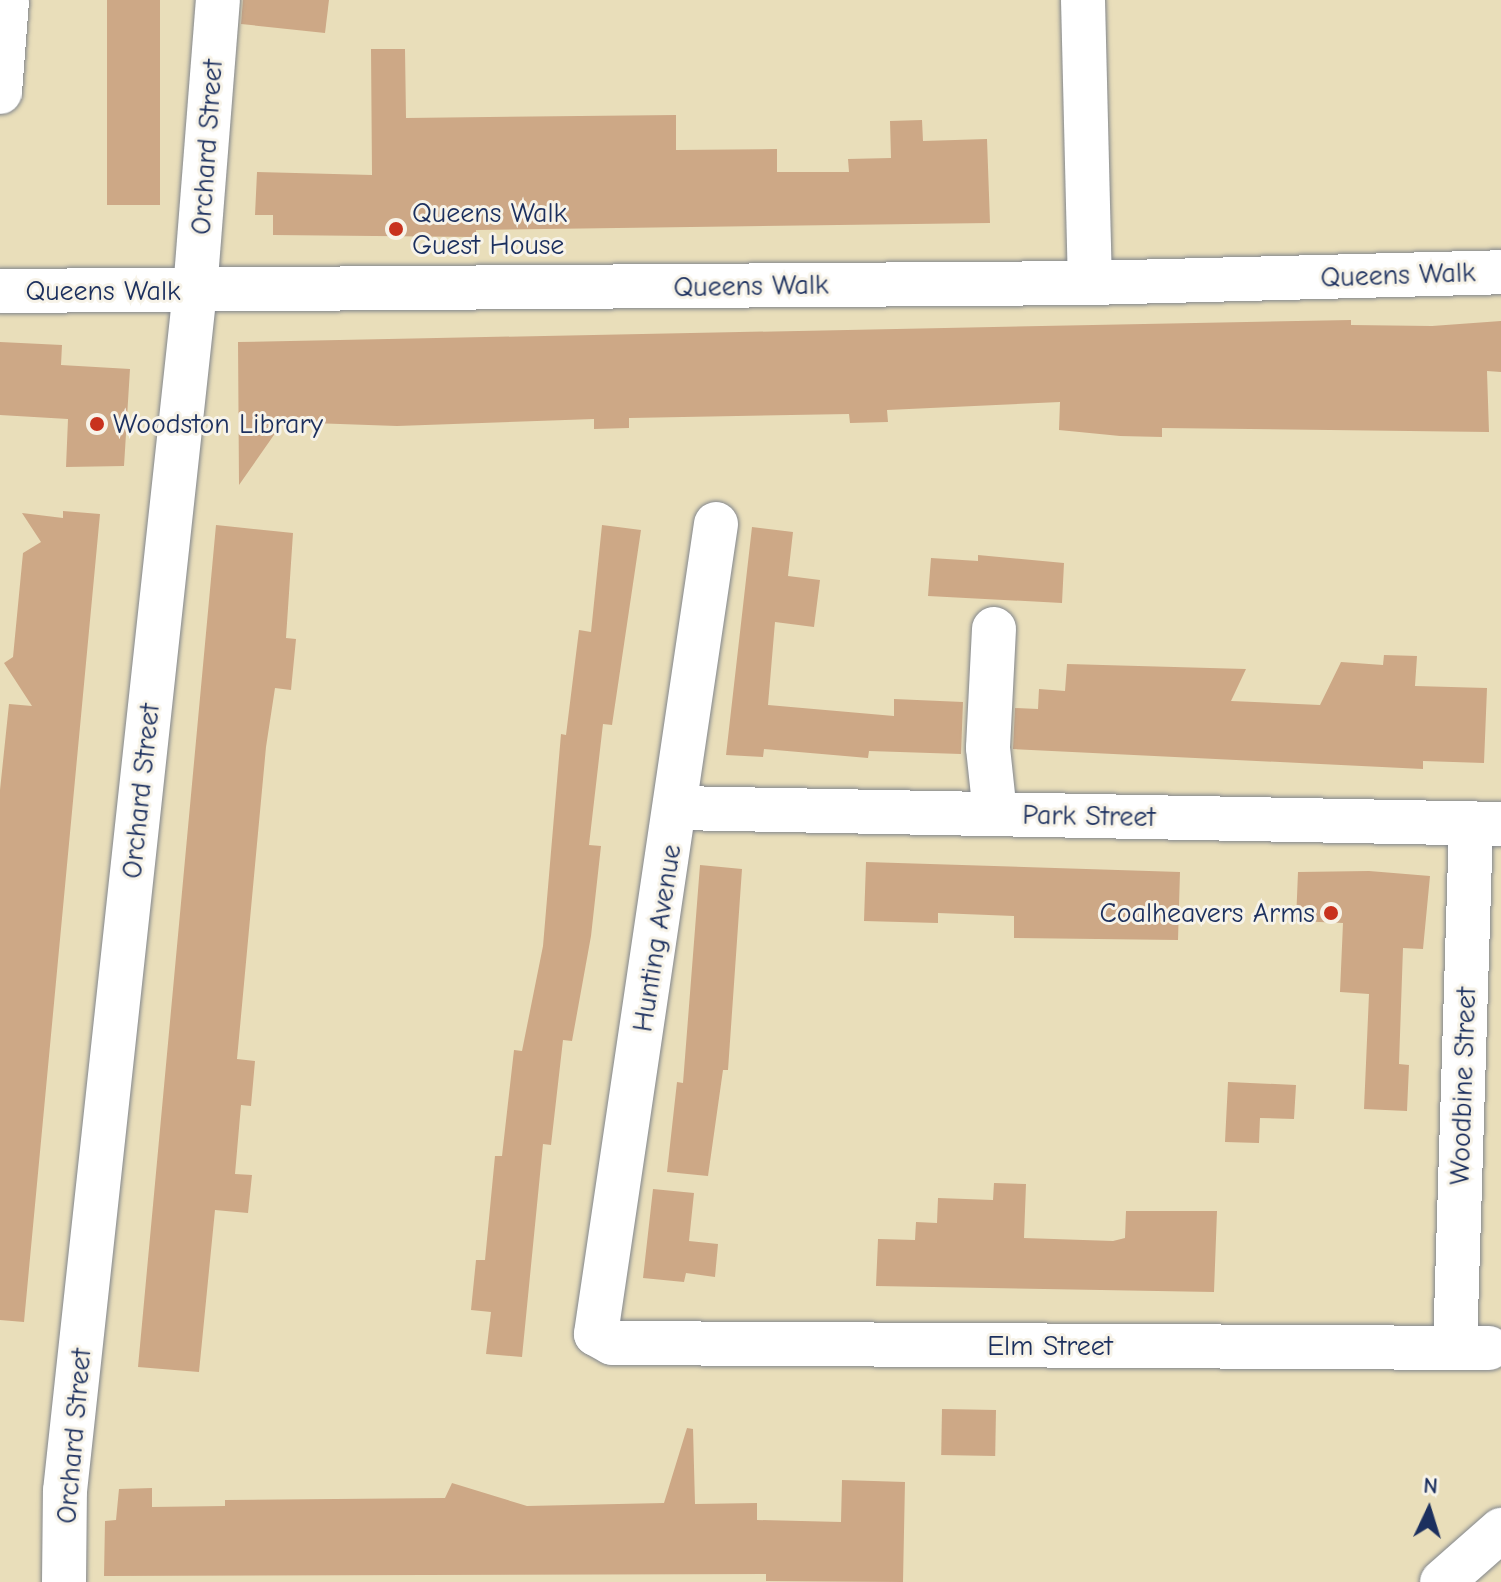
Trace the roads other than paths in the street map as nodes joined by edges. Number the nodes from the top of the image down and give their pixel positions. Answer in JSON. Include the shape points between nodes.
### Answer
{"nodes":[{"id":1,"x":7,"y":0,"type":"edge"},
{"id":2,"x":218,"y":0,"type":"edge"},
{"id":3,"x":1083,"y":0,"type":"edge"},
{"id":4,"x":0,"y":92,"type":"edge"},
{"id":5,"x":1501,"y":272,"type":"edge"},
{"id":6,"x":1090,"y":283,"type":"junction"},
{"id":7,"x":0,"y":291,"type":"edge"},
{"id":8,"x":195,"y":291,"type":"junction"},
{"id":9,"x":716,"y":524,"type":"dead end"},
{"id":10,"x":994,"y":629,"type":"dead end"},
{"id":11,"x":677,"y":808,"type":"junction"},
{"id":12,"x":995,"y":814,"type":"junction"},
{"id":13,"x":1486,"y":824,"type":"edge"},
{"id":14,"x":612,"y":1343,"type":"joint"},
{"id":15,"x":1472,"y":1348,"type":"joint"},
{"id":16,"x":1501,"y":1530,"type":"edge"},
{"id":17,"x":64,"y":1582,"type":"edge"},
{"id":18,"x":1442,"y":1582,"type":"edge"}],
"edges":[{"from":1,"to":4,"type":"street"},
{"from":2,"to":8,"type":"street","name":"Orchard Street"},
{"from":3,"to":6,"type":"street"},
{"from":5,"to":6,"type":"street","name":"Queens Walk"},
{"from":6,"to":8,"type":"street","name":"Queens Walk"},
{"from":7,"to":8,"type":"street","name":"Queens Walk"},
{"from":8,"to":17,"type":"street","name":"Orchard Street","via":[[65,1491]]},
{"from":9,"to":11,"type":"street","name":"Hunting Avenue"},
{"from":10,"to":12,"type":"street","via":[[988,748]]},
{"from":11,"to":12,"type":"street","name":"Park Street"},
{"from":11,"to":14,"type":"street","name":"Hunting Avenue","via":[[596,1334]]},
{"from":12,"to":13,"type":"street","name":"Park Street"},
{"from":13,"to":15,"type":"street","name":"Woodbine Street"},
{"from":14,"to":15,"type":"street","name":"Elm Street"},
{"from":16,"to":18,"type":"street"}]}
